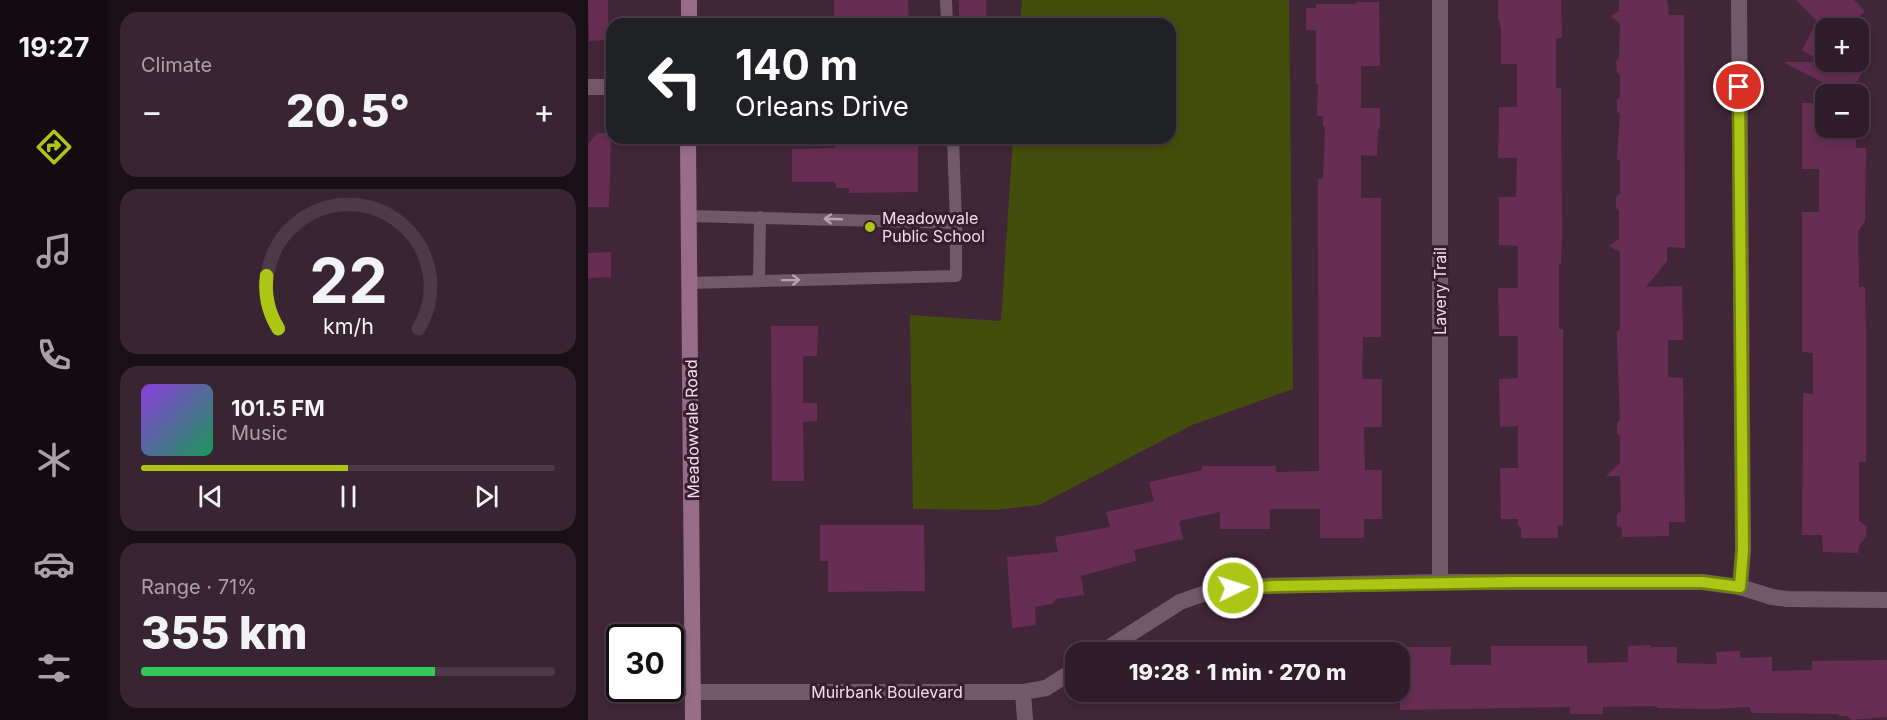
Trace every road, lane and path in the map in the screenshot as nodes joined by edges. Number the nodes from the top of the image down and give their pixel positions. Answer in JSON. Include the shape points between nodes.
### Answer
{"nodes":[{"id":1,"x":689,"y":0,"type":"edge"},
{"id":2,"x":946,"y":0,"type":"edge"},
{"id":3,"x":1440,"y":0,"type":"edge"},
{"id":4,"x":1739,"y":0,"type":"edge"},
{"id":5,"x":689,"y":18,"type":"edge"},
{"id":6,"x":947,"y":18,"type":"edge"},
{"id":7,"x":588,"y":87,"type":"edge"},
{"id":8,"x":606,"y":87,"type":"edge"},
{"id":9,"x":688,"y":144,"type":"edge"},
{"id":10,"x":953,"y":144,"type":"edge"},
{"id":11,"x":689,"y":216,"type":"junction"},
{"id":12,"x":760,"y":217,"type":"junction"},
{"id":13,"x":956,"y":223,"type":"junction"},
{"id":14,"x":759,"y":281,"type":"junction"},
{"id":15,"x":690,"y":283,"type":"junction"},
{"id":16,"x":1440,"y":582,"type":"junction"},
{"id":17,"x":1740,"y":587,"type":"junction"},
{"id":18,"x":1887,"y":600,"type":"edge"},
{"id":19,"x":1118,"y":642,"type":"edge"},
{"id":20,"x":1065,"y":676,"type":"edge"},
{"id":21,"x":693,"y":692,"type":"junction"},
{"id":22,"x":1023,"y":692,"type":"junction"},
{"id":23,"x":693,"y":720,"type":"edge"},
{"id":24,"x":1025,"y":720,"type":"edge"}],
"edges":[{"from":1,"to":5,"type":"main road"},
{"from":2,"to":6,"type":"lane"},
{"from":3,"to":16,"type":"street","name":"Lavery Trail"},
{"from":4,"to":17,"type":"street","via":[[1743,550]]},
{"from":7,"to":8,"type":"street"},
{"from":9,"to":11,"type":"main road","name":"Meadowvale Road"},
{"from":10,"to":13,"type":"lane"},
{"from":11,"to":12,"type":"lane"},
{"from":11,"to":15,"type":"main road","name":"Meadowvale Road"},
{"from":13,"to":12,"type":"lane","one_way":true},
{"from":12,"to":14,"type":"lane"},
{"from":14,"to":13,"type":"lane","one_way":true,"via":[[956,276]]},
{"from":14,"to":15,"type":"lane"},
{"from":15,"to":21,"type":"main road","name":"Meadowvale Road"},
{"from":16,"to":17,"type":"street","via":[[1702,582]]},
{"from":16,"to":19,"type":"street","via":[[1214,590],[1180,602]]},
{"from":17,"to":18,"type":"street","via":[[1787,599]]},
{"from":20,"to":22,"type":"street","name":"Muirbank Boulevard","via":[[1046,688]]},
{"from":21,"to":22,"type":"street","name":"Muirbank Boulevard"},
{"from":21,"to":23,"type":"main road","name":"Meadowvale Road"},
{"from":22,"to":24,"type":"street"}]}
